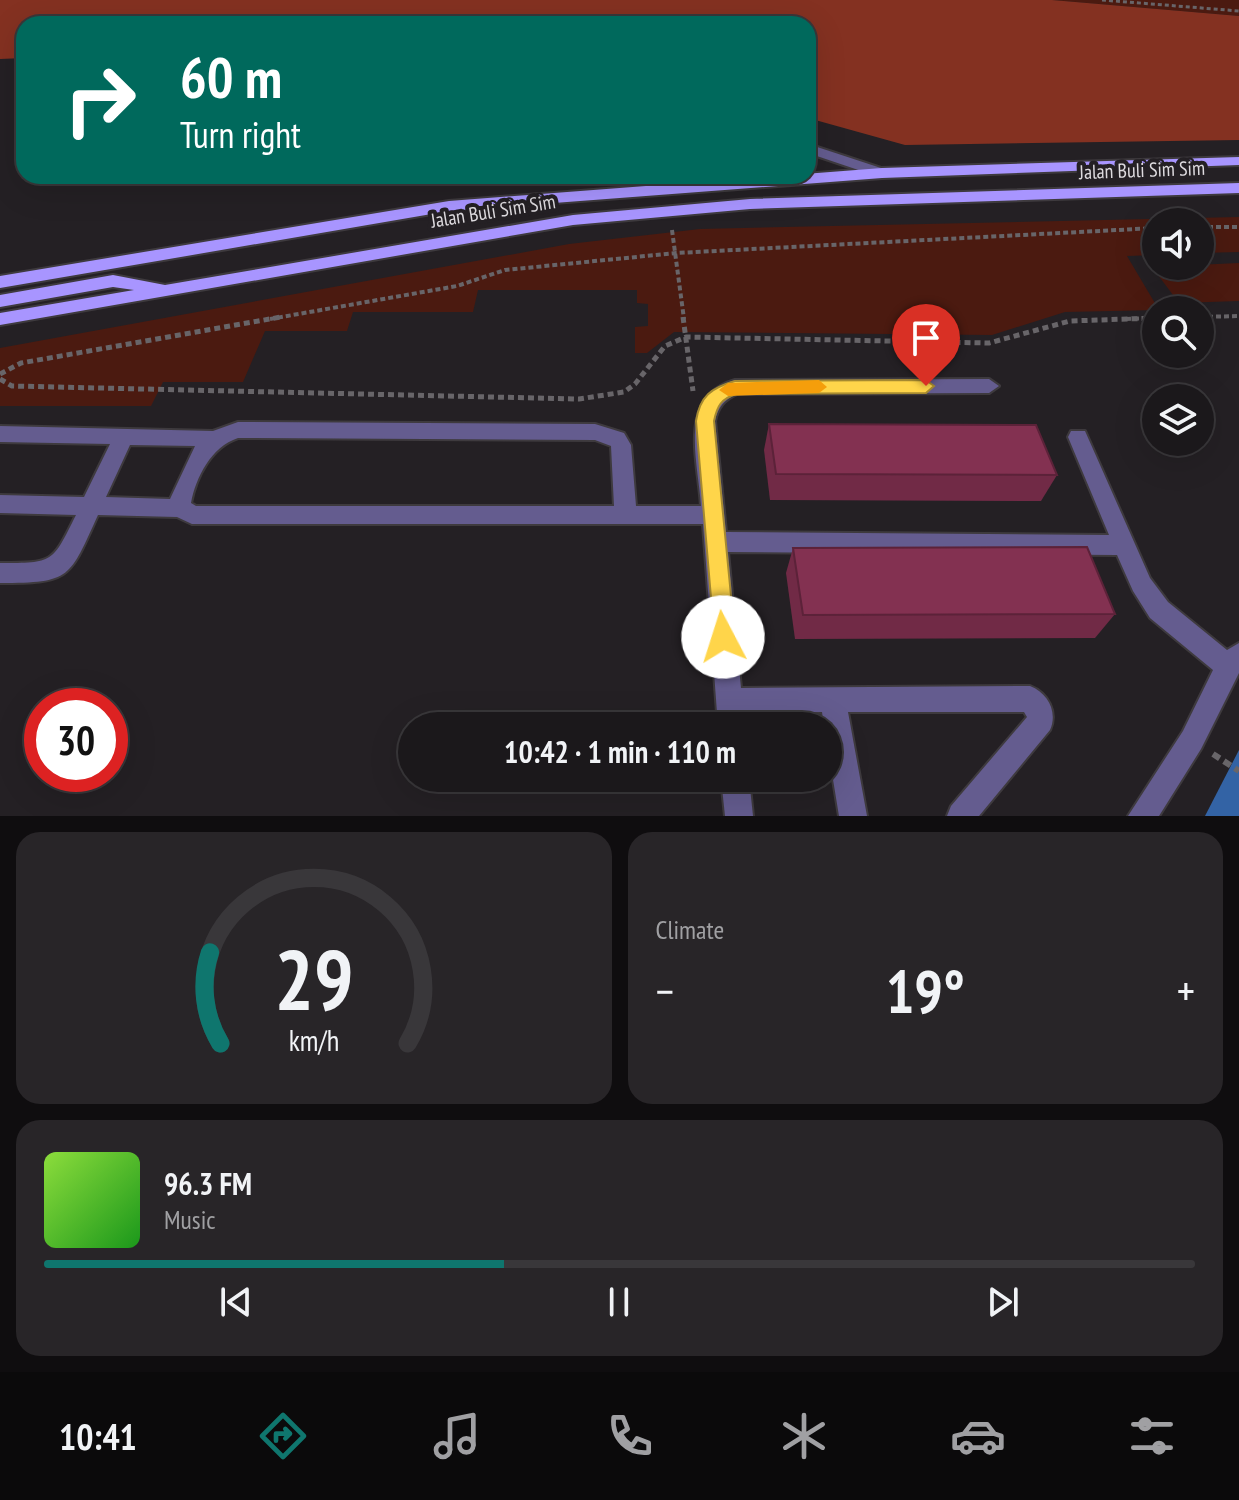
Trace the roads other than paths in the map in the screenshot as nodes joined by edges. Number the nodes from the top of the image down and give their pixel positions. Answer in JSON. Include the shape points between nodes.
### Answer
{"nodes":[{"id":1,"x":816,"y":151,"type":"edge"},
{"id":2,"x":1239,"y":161,"type":"edge"},
{"id":3,"x":882,"y":173,"type":"junction"},
{"id":4,"x":816,"y":176,"type":"edge"},
{"id":5,"x":700,"y":184,"type":"edge"},
{"id":6,"x":1239,"y":188,"type":"edge"},
{"id":7,"x":0,"y":282,"type":"edge"},
{"id":8,"x":169,"y":290,"type":"junction"},
{"id":9,"x":0,"y":301,"type":"edge"},
{"id":10,"x":0,"y":319,"type":"edge"},
{"id":11,"x":989,"y":386,"type":"dead end"},
{"id":12,"x":0,"y":434,"type":"edge"},
{"id":13,"x":124,"y":436,"type":"junction"},
{"id":14,"x":1078,"y":437,"type":"dead end"},
{"id":15,"x":214,"y":439,"type":"junction"},
{"id":16,"x":0,"y":504,"type":"edge"},
{"id":17,"x":90,"y":506,"type":"junction"},
{"id":18,"x":181,"y":508,"type":"junction"},
{"id":19,"x":626,"y":515,"type":"junction"},
{"id":20,"x":713,"y":515,"type":"junction"},
{"id":21,"x":715,"y":542,"type":"junction"},
{"id":22,"x":1124,"y":545,"type":"junction"},
{"id":23,"x":0,"y":573,"type":"edge"},
{"id":24,"x":1234,"y":661,"type":"edge"},
{"id":25,"x":833,"y":699,"type":"junction"},
{"id":26,"x":730,"y":712,"type":"edge"},
{"id":27,"x":737,"y":712,"type":"edge"},
{"id":28,"x":736,"y":792,"type":"edge"},
{"id":29,"x":739,"y":816,"type":"edge"},
{"id":30,"x":853,"y":816,"type":"edge"},
{"id":31,"x":961,"y":816,"type":"edge"},
{"id":32,"x":1142,"y":816,"type":"edge"}],
"edges":[{"from":1,"to":3,"type":"street"},
{"from":2,"to":3,"type":"main road","name":"Jalan Buli Sim Sim"},
{"from":3,"to":4,"type":"main road","name":"Jalan Buli Sim Sim"},
{"from":5,"to":7,"type":"main road","name":"Jalan Buli Sim Sim","via":[[449,206]]},
{"from":6,"to":8,"type":"main road","name":"Jalan Buli Sim Sim","via":[[664,211],[479,234]]},
{"from":8,"to":9,"type":"main road","via":[[113,281]]},
{"from":8,"to":10,"type":"main road","name":"Jalan Buli Sim Sim"},
{"from":11,"to":20,"type":"street","via":[[735,387],[718,393],[708,405],[705,421]]},
{"from":12,"to":13,"type":"street"},
{"from":13,"to":15,"type":"street"},
{"from":13,"to":17,"type":"street"},
{"from":14,"to":22,"type":"street"},
{"from":15,"to":18,"type":"street","via":[[199,454]]},
{"from":15,"to":19,"type":"street","via":[[238,430],[607,434],[617,439],[624,454]]},
{"from":16,"to":17,"type":"street"},
{"from":17,"to":18,"type":"street"},
{"from":17,"to":23,"type":"street","via":[[66,559],[56,568],[46,573]]},
{"from":18,"to":19,"type":"street","via":[[192,515]]},
{"from":19,"to":20,"type":"street"},
{"from":20,"to":21,"type":"street"},
{"from":21,"to":22,"type":"street"},
{"from":21,"to":26,"type":"street"},
{"from":22,"to":24,"type":"street","via":[[1159,610]]},
{"from":24,"to":32,"type":"street","via":[[1192,740]]},
{"from":25,"to":27,"type":"street"},
{"from":25,"to":30,"type":"street"},
{"from":25,"to":31,"type":"street","via":[[1030,699],[1041,721]]},
{"from":28,"to":29,"type":"street"}]}
